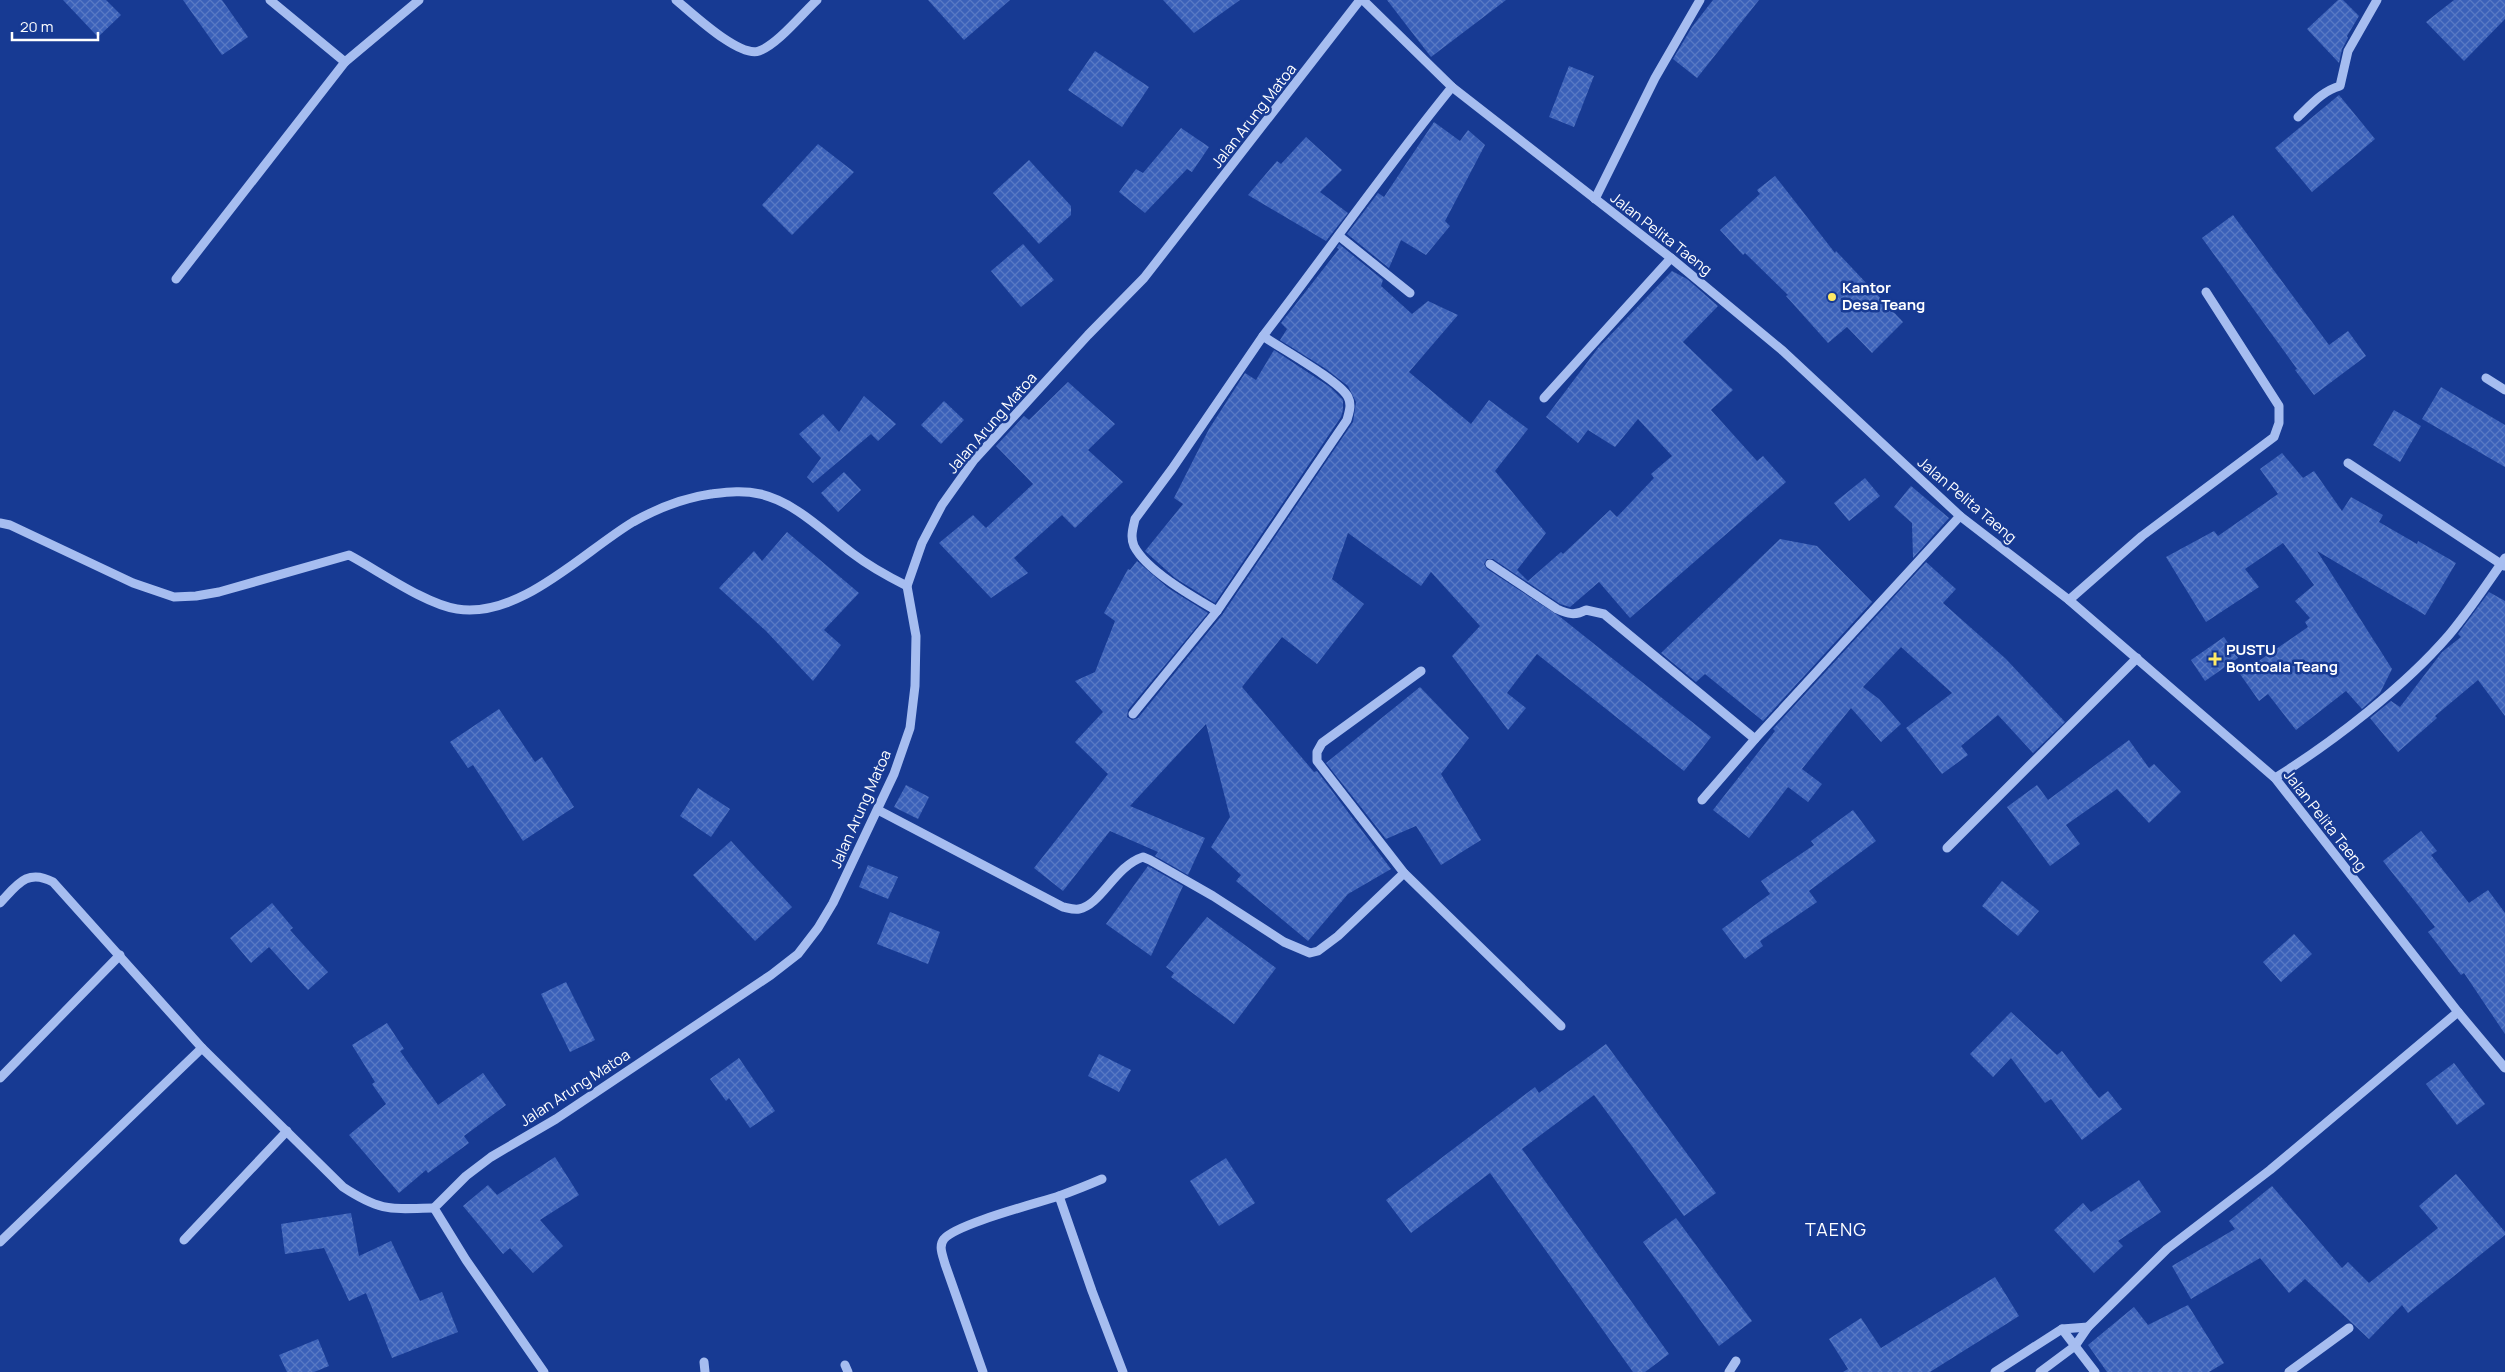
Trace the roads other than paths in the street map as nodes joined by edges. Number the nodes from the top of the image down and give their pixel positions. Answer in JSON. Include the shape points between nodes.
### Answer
{"nodes":[{"id":1,"x":270,"y":0,"type":"edge"},
{"id":2,"x":419,"y":0,"type":"edge"},
{"id":3,"x":676,"y":0,"type":"edge"},
{"id":4,"x":817,"y":0,"type":"edge"},
{"id":5,"x":1362,"y":0,"type":"edge"},
{"id":6,"x":1700,"y":0,"type":"edge"},
{"id":7,"x":2377,"y":0,"type":"edge"},
{"id":8,"x":344,"y":62,"type":"junction"},
{"id":9,"x":1452,"y":87,"type":"junction"},
{"id":10,"x":2298,"y":117,"type":"dead end"},
{"id":11,"x":1595,"y":199,"type":"junction"},
{"id":12,"x":1339,"y":236,"type":"junction"},
{"id":13,"x":1671,"y":258,"type":"junction"},
{"id":14,"x":176,"y":279,"type":"dead end"},
{"id":15,"x":2206,"y":292,"type":"dead end"},
{"id":16,"x":1410,"y":293,"type":"dead end"},
{"id":17,"x":1263,"y":336,"type":"junction"},
{"id":18,"x":2486,"y":378,"type":"dead end"},
{"id":19,"x":2505,"y":390,"type":"edge"},
{"id":20,"x":1544,"y":398,"type":"dead end"},
{"id":21,"x":2348,"y":463,"type":"dead end"},
{"id":22,"x":1960,"y":516,"type":"junction"},
{"id":23,"x":0,"y":523,"type":"edge"},
{"id":24,"x":2504,"y":563,"type":"edge"},
{"id":25,"x":1490,"y":564,"type":"dead end"},
{"id":26,"x":907,"y":586,"type":"junction"},
{"id":27,"x":2069,"y":600,"type":"junction"},
{"id":28,"x":1217,"y":611,"type":"junction"},
{"id":29,"x":2137,"y":658,"type":"junction"},
{"id":30,"x":1422,"y":671,"type":"dead end"},
{"id":31,"x":1133,"y":714,"type":"dead end"},
{"id":32,"x":1755,"y":739,"type":"junction"},
{"id":33,"x":2275,"y":778,"type":"junction"},
{"id":34,"x":1702,"y":800,"type":"dead end"},
{"id":35,"x":878,"y":810,"type":"junction"},
{"id":36,"x":1947,"y":848,"type":"dead end"},
{"id":37,"x":1404,"y":873,"type":"junction"},
{"id":38,"x":0,"y":903,"type":"edge"},
{"id":39,"x":120,"y":955,"type":"junction"},
{"id":40,"x":2458,"y":1012,"type":"junction"},
{"id":41,"x":1561,"y":1026,"type":"dead end"},
{"id":42,"x":202,"y":1048,"type":"junction"},
{"id":43,"x":2505,"y":1068,"type":"edge"},
{"id":44,"x":0,"y":1078,"type":"edge"},
{"id":45,"x":287,"y":1131,"type":"junction"},
{"id":46,"x":1102,"y":1179,"type":"dead end"},
{"id":47,"x":1059,"y":1196,"type":"junction"},
{"id":48,"x":434,"y":1208,"type":"junction"},
{"id":49,"x":184,"y":1240,"type":"dead end"},
{"id":50,"x":0,"y":1242,"type":"edge"},
{"id":51,"x":2088,"y":1327,"type":"junction"},
{"id":52,"x":2349,"y":1328,"type":"dead end"},
{"id":53,"x":2062,"y":1329,"type":"junction"},
{"id":54,"x":2075,"y":1346,"type":"junction"},
{"id":55,"x":1736,"y":1361,"type":"dead end"},
{"id":56,"x":704,"y":1362,"type":"dead end"},
{"id":57,"x":544,"y":1372,"type":"edge"},
{"id":58,"x":705,"y":1372,"type":"edge"},
{"id":59,"x":982,"y":1372,"type":"edge"},
{"id":60,"x":1123,"y":1372,"type":"edge"},
{"id":61,"x":1729,"y":1372,"type":"edge"},
{"id":62,"x":1995,"y":1372,"type":"edge"},
{"id":63,"x":2040,"y":1372,"type":"edge"},
{"id":64,"x":2095,"y":1372,"type":"edge"},
{"id":65,"x":2289,"y":1372,"type":"edge"}],
"edges":[{"from":1,"to":8,"type":"street"},
{"from":2,"to":8,"type":"street"},
{"from":3,"to":4,"type":"street","via":[[748,52],[759,51],[774,41]]},
{"from":5,"to":9,"type":"street","name":"Jalan Pelita Taeng"},
{"from":5,"to":26,"type":"street","name":"Jalan Arung Matoa","via":[[1144,278],[974,460],[942,505],[922,544]]},
{"from":6,"to":11,"type":"street","via":[[1654,78]]},
{"from":7,"to":10,"type":"street","via":[[2348,51],[2340,86],[2318,98]]},
{"from":8,"to":14,"type":"street"},
{"from":9,"to":11,"type":"street","name":"Jalan Pelita Taeng"},
{"from":9,"to":12,"type":"street","via":[[1403,147]]},
{"from":11,"to":13,"type":"street","name":"Jalan Pelita Taeng"},
{"from":12,"to":16,"type":"street"},
{"from":12,"to":17,"type":"street"},
{"from":13,"to":20,"type":"street"},
{"from":13,"to":22,"type":"street","name":"Jalan Pelita Taeng","via":[[1783,351]]},
{"from":15,"to":27,"type":"street","via":[[2279,406],[2278,430],[2274,437],[2142,536]]},
{"from":17,"to":28,"type":"street","via":[[1135,519],[1132,528],[1134,545],[1141,555],[1181,590]]},
{"from":17,"to":28,"type":"street","via":[[1329,379],[1348,396],[1350,407],[1340,433]]},
{"from":18,"to":19,"type":"street"},
{"from":21,"to":24,"type":"street"},
{"from":22,"to":27,"type":"street","name":"Jalan Pelita Taeng"},
{"from":22,"to":32,"type":"street"},
{"from":23,"to":26,"type":"street","via":[[133,583],[174,597],[219,592],[349,555],[435,602],[457,609],[482,610],[506,604],[538,588],[633,522],[663,506],[685,498],[736,490],[761,494],[790,506],[874,569]]},
{"from":24,"to":33,"type":"street","via":[[2449,635],[2399,684],[2314,753]]},
{"from":25,"to":32,"type":"street","via":[[1562,611],[1578,614],[1596,610],[1604,614]]},
{"from":26,"to":35,"type":"street","name":"Jalan Arung Matoa","via":[[916,636],[910,728]]},
{"from":27,"to":29,"type":"street","name":"Jalan Pelita Taeng"},
{"from":28,"to":31,"type":"street"},
{"from":29,"to":33,"type":"street","name":"Jalan Pelita Taeng"},
{"from":29,"to":36,"type":"street"},
{"from":30,"to":37,"type":"street","via":[[1322,743],[1317,752],[1317,761],[1324,771]]},
{"from":32,"to":34,"type":"street"},
{"from":33,"to":40,"type":"street","name":"Jalan Pelita Taeng"},
{"from":35,"to":37,"type":"street","via":[[1063,906],[1078,910],[1090,905],[1129,863],[1143,857],[1213,896],[1284,942],[1310,953],[1338,936]]},
{"from":35,"to":48,"type":"street","name":"Jalan Arung Matoa","via":[[833,903],[798,954],[556,1119],[491,1157],[466,1176]]},
{"from":37,"to":41,"type":"street"},
{"from":38,"to":39,"type":"street","via":[[19,883],[29,877],[42,876],[53,882]]},
{"from":39,"to":42,"type":"street"},
{"from":39,"to":44,"type":"street"},
{"from":40,"to":43,"type":"street","name":"Jalan Pelita Taeng"},
{"from":40,"to":51,"type":"street","via":[[2270,1170],[2167,1249]]},
{"from":42,"to":45,"type":"street"},
{"from":42,"to":50,"type":"street"},
{"from":45,"to":48,"type":"street","via":[[343,1187],[368,1204],[393,1209]]},
{"from":45,"to":49,"type":"street"},
{"from":46,"to":47,"type":"street"},
{"from":47,"to":59,"type":"street","via":[[994,1216],[944,1239],[941,1249],[945,1264]]},
{"from":47,"to":60,"type":"street"},
{"from":48,"to":57,"type":"street"},
{"from":51,"to":53,"type":"street"},
{"from":51,"to":54,"type":"street"},
{"from":52,"to":65,"type":"street"},
{"from":53,"to":54,"type":"street"},
{"from":53,"to":62,"type":"street"},
{"from":54,"to":63,"type":"street"},
{"from":54,"to":64,"type":"street"},
{"from":55,"to":61,"type":"street"},
{"from":56,"to":58,"type":"street"}]}
